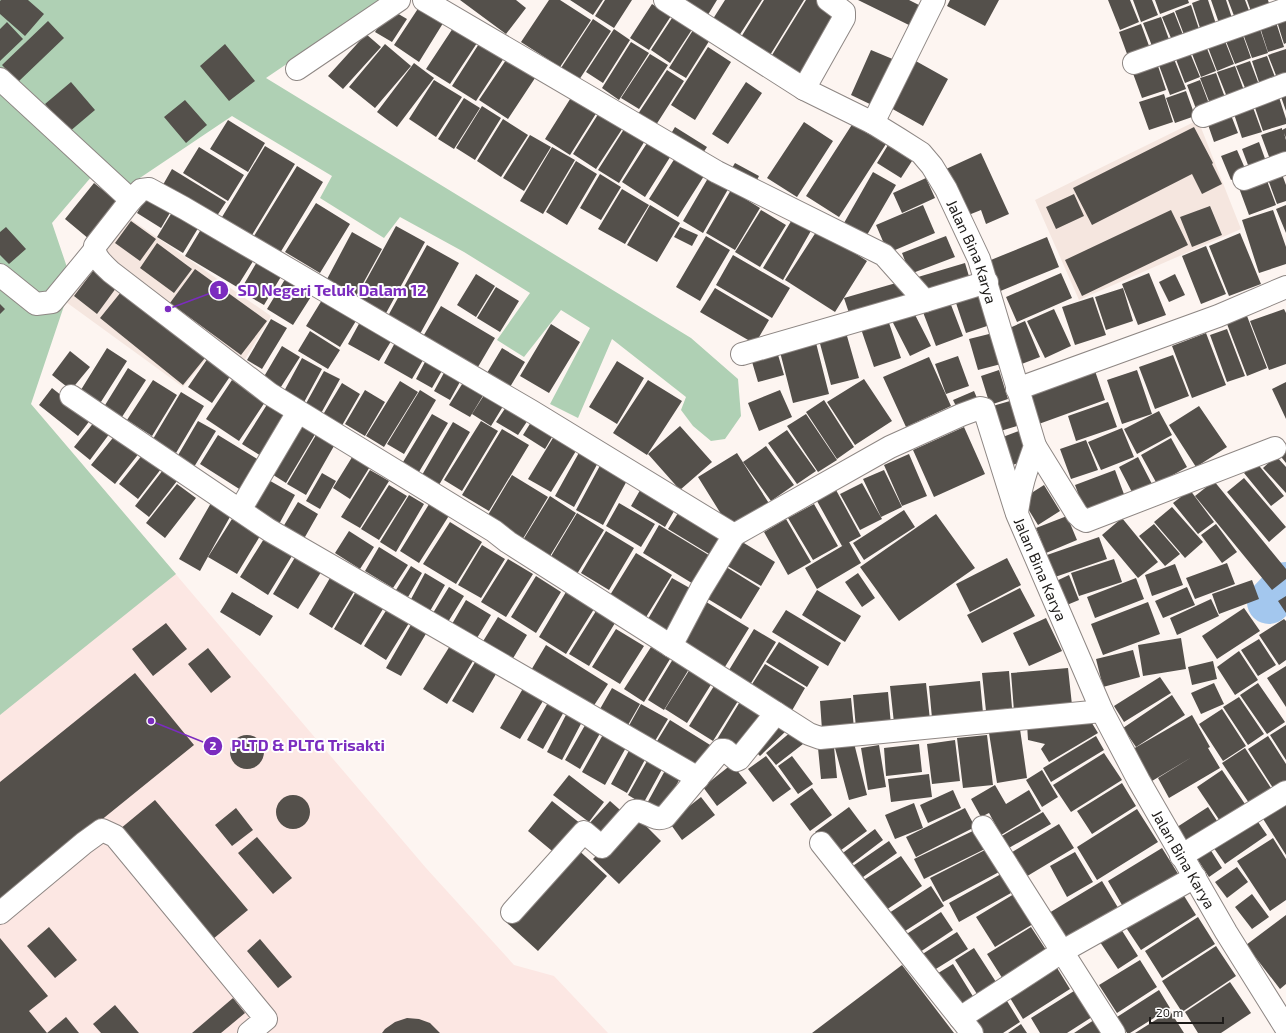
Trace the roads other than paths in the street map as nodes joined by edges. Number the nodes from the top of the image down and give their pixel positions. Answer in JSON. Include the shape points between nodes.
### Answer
{"nodes":[{"id":1,"x":399,"y":0,"type":"edge"},
{"id":2,"x":424,"y":0,"type":"edge"},
{"id":3,"x":665,"y":0,"type":"edge"},
{"id":4,"x":828,"y":0,"type":"edge"},
{"id":5,"x":934,"y":0,"type":"edge"},
{"id":6,"x":1286,"y":9,"type":"edge"},
{"id":7,"x":1134,"y":63,"type":"dead end"},
{"id":8,"x":297,"y":69,"type":"dead end"},
{"id":9,"x":0,"y":79,"type":"edge"},
{"id":10,"x":1286,"y":84,"type":"edge"},
{"id":11,"x":804,"y":89,"type":"junction"},
{"id":12,"x":1202,"y":116,"type":"dead end"},
{"id":13,"x":873,"y":123,"type":"junction"},
{"id":14,"x":1286,"y":163,"type":"edge"},
{"id":15,"x":1244,"y":179,"type":"dead end"},
{"id":16,"x":131,"y":200,"type":"junction"},
{"id":17,"x":94,"y":251,"type":"junction"},
{"id":18,"x":0,"y":275,"type":"edge"},
{"id":19,"x":987,"y":282,"type":"junction"},
{"id":20,"x":1286,"y":287,"type":"edge"},
{"id":21,"x":925,"y":302,"type":"junction"},
{"id":22,"x":742,"y":354,"type":"dead end"},
{"id":23,"x":1017,"y":389,"type":"junction"},
{"id":24,"x":71,"y":396,"type":"dead end"},
{"id":25,"x":298,"y":412,"type":"junction"},
{"id":26,"x":1035,"y":446,"type":"junction"},
{"id":27,"x":1275,"y":448,"type":"dead end"},
{"id":28,"x":240,"y":510,"type":"junction"},
{"id":29,"x":1017,"y":514,"type":"junction"},
{"id":30,"x":734,"y":535,"type":"junction"},
{"id":31,"x":670,"y":646,"type":"junction"},
{"id":32,"x":1102,"y":711,"type":"junction"},
{"id":33,"x":776,"y":713,"type":"junction"},
{"id":34,"x":698,"y":778,"type":"junction"},
{"id":35,"x":1286,"y":792,"type":"edge"},
{"id":36,"x":983,"y":827,"type":"dead end"},
{"id":37,"x":821,"y":843,"type":"dead end"},
{"id":38,"x":1181,"y":856,"type":"junction"},
{"id":39,"x":1195,"y":877,"type":"junction"},
{"id":40,"x":512,"y":912,"type":"dead end"},
{"id":41,"x":0,"y":913,"type":"edge"},
{"id":42,"x":1063,"y":951,"type":"junction"},
{"id":43,"x":966,"y":1025,"type":"edge"},
{"id":44,"x":1286,"y":1028,"type":"edge"},
{"id":45,"x":249,"y":1033,"type":"edge"},
{"id":46,"x":1114,"y":1033,"type":"edge"}],
"edges":[{"from":1,"to":8,"type":"street"},
{"from":2,"to":21,"type":"street","via":[[717,172],[884,255]]},
{"from":3,"to":11,"type":"street","name":"Jalan Bina Karya"},
{"from":4,"to":11,"type":"street","via":[[844,12],[844,18]]},
{"from":5,"to":13,"type":"street"},
{"from":6,"to":7,"type":"street"},
{"from":9,"to":16,"type":"street"},
{"from":10,"to":12,"type":"street"},
{"from":11,"to":13,"type":"street","name":"Jalan Bina Karya"},
{"from":13,"to":19,"type":"street","name":"Jalan Bina Karya","via":[[921,153],[932,166],[971,240]]},
{"from":14,"to":15,"type":"street"},
{"from":16,"to":17,"type":"street","via":[[95,246]]},
{"from":16,"to":30,"type":"street","via":[[141,190],[149,189],[170,200],[524,407]]},
{"from":17,"to":18,"type":"street","via":[[52,302],[36,304]]},
{"from":17,"to":25,"type":"street","via":[[111,272],[270,394]]},
{"from":19,"to":21,"type":"street"},
{"from":19,"to":23,"type":"street","name":"Jalan Bina Karya"},
{"from":20,"to":23,"type":"street","via":[[1218,316]]},
{"from":21,"to":22,"type":"street"},
{"from":23,"to":26,"type":"street","name":"Jalan Bina Karya"},
{"from":24,"to":28,"type":"street"},
{"from":25,"to":28,"type":"street"},
{"from":25,"to":31,"type":"street","via":[[494,531]]},
{"from":26,"to":27,"type":"street","via":[[1082,520],[1086,521]]},
{"from":26,"to":29,"type":"street","name":"Jalan Bina Karya","via":[[1024,476]]},
{"from":28,"to":34,"type":"street","via":[[269,530]]},
{"from":29,"to":30,"type":"street","via":[[986,413],[980,408],[890,447]]},
{"from":29,"to":32,"type":"street","name":"Jalan Bina Karya"},
{"from":30,"to":31,"type":"street"},
{"from":31,"to":33,"type":"street"},
{"from":32,"to":33,"type":"street","via":[[820,738]]},
{"from":32,"to":38,"type":"street","name":"Jalan Bina Karya"},
{"from":33,"to":34,"type":"street","via":[[739,759],[721,750]]},
{"from":34,"to":40,"type":"street","via":[[665,817],[657,819],[641,811],[634,811],[602,847],[584,832]]},
{"from":35,"to":38,"type":"street"},
{"from":36,"to":42,"type":"street"},
{"from":37,"to":43,"type":"street"},
{"from":38,"to":39,"type":"street","name":"Jalan Bina Karya"},
{"from":39,"to":42,"type":"street"},
{"from":39,"to":44,"type":"street","name":"Jalan Bina Karya"},
{"from":41,"to":45,"type":"street","via":[[84,842],[102,830],[116,836],[266,1019]]},
{"from":42,"to":43,"type":"street"},
{"from":42,"to":46,"type":"street"}]}
